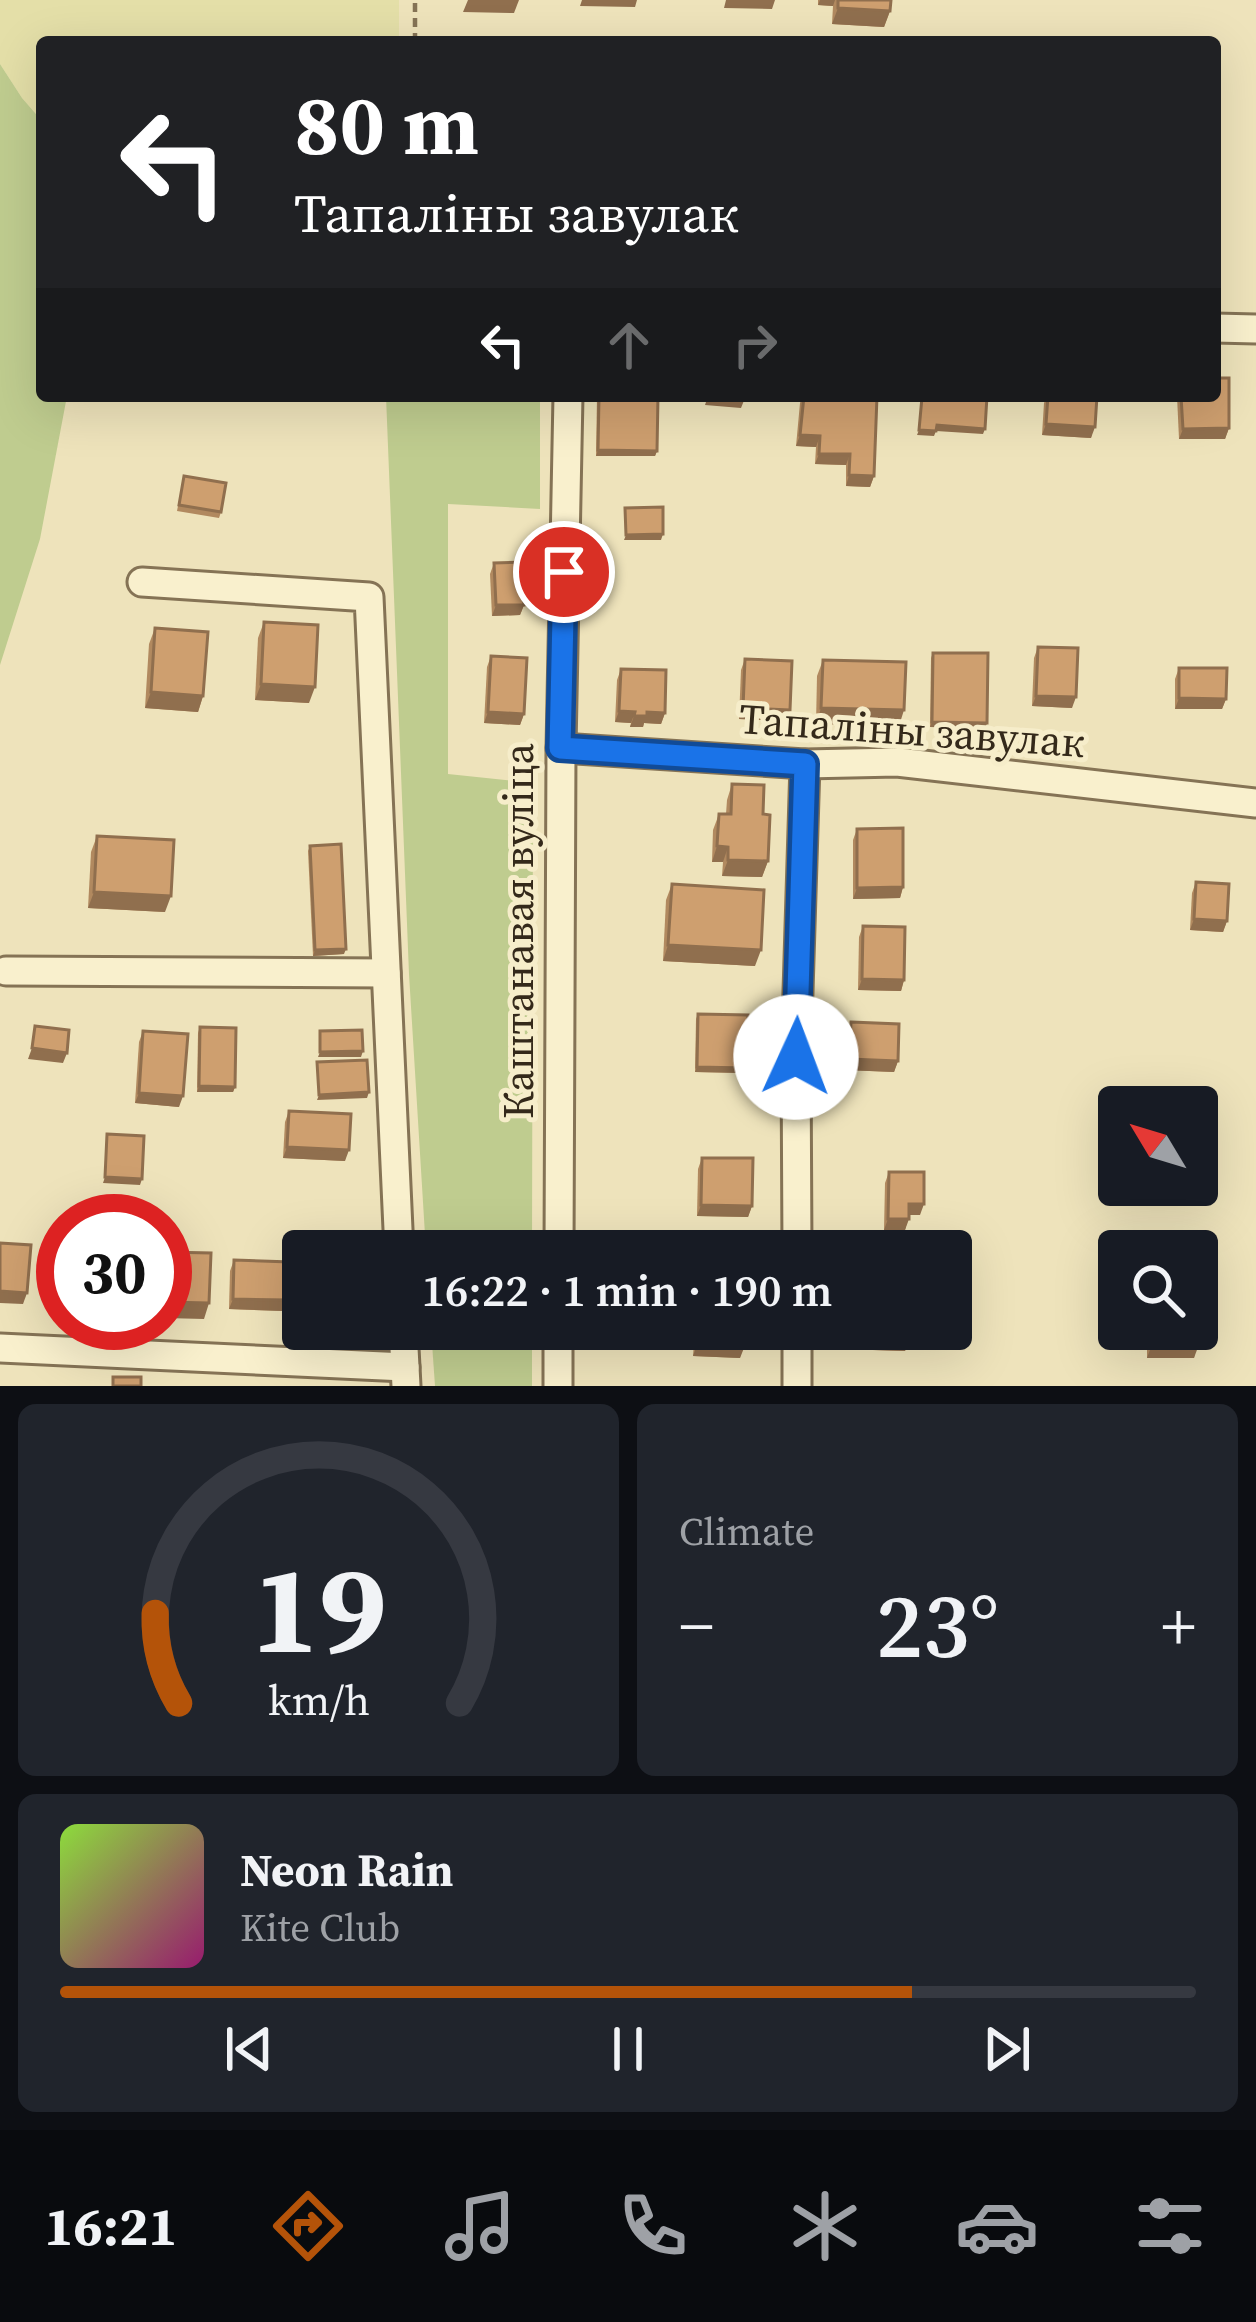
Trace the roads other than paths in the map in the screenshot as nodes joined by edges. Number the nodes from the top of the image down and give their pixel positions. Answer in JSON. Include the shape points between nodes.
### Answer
{"nodes":[{"id":1,"x":1221,"y":328,"type":"edge"},
{"id":2,"x":1256,"y":328,"type":"edge"},
{"id":3,"x":568,"y":402,"type":"edge"},
{"id":4,"x":142,"y":582,"type":"dead end"},
{"id":5,"x":560,"y":748,"type":"junction"},
{"id":6,"x":805,"y":764,"type":"junction"},
{"id":7,"x":1256,"y":803,"type":"edge"},
{"id":8,"x":7,"y":971,"type":"dead end"},
{"id":9,"x":386,"y":973,"type":"junction"},
{"id":10,"x":398,"y":1230,"type":"edge"},
{"id":11,"x":559,"y":1230,"type":"edge"},
{"id":12,"x":797,"y":1230,"type":"edge"},
{"id":13,"x":0,"y":1348,"type":"edge"},
{"id":14,"x":558,"y":1350,"type":"edge"},
{"id":15,"x":797,"y":1350,"type":"edge"},
{"id":16,"x":405,"y":1376,"type":"edge"},
{"id":17,"x":558,"y":1386,"type":"edge"},
{"id":18,"x":797,"y":1386,"type":"edge"}],
"edges":[{"from":1,"to":2,"type":"street"},
{"from":3,"to":5,"type":"street","name":"Каштанавая вуліца"},
{"from":4,"to":9,"type":"street","via":[[369,597]]},
{"from":5,"to":6,"type":"street","name":"Тапаліны завулак"},
{"from":5,"to":11,"type":"street","name":"Каштанавая вуліца"},
{"from":6,"to":7,"type":"street","name":"Тапаліны завулак","via":[[896,762]]},
{"from":6,"to":12,"type":"street"},
{"from":8,"to":9,"type":"street"},
{"from":9,"to":10,"type":"street"},
{"from":13,"to":16,"type":"street"},
{"from":14,"to":17,"type":"street"},
{"from":15,"to":18,"type":"street"}]}
